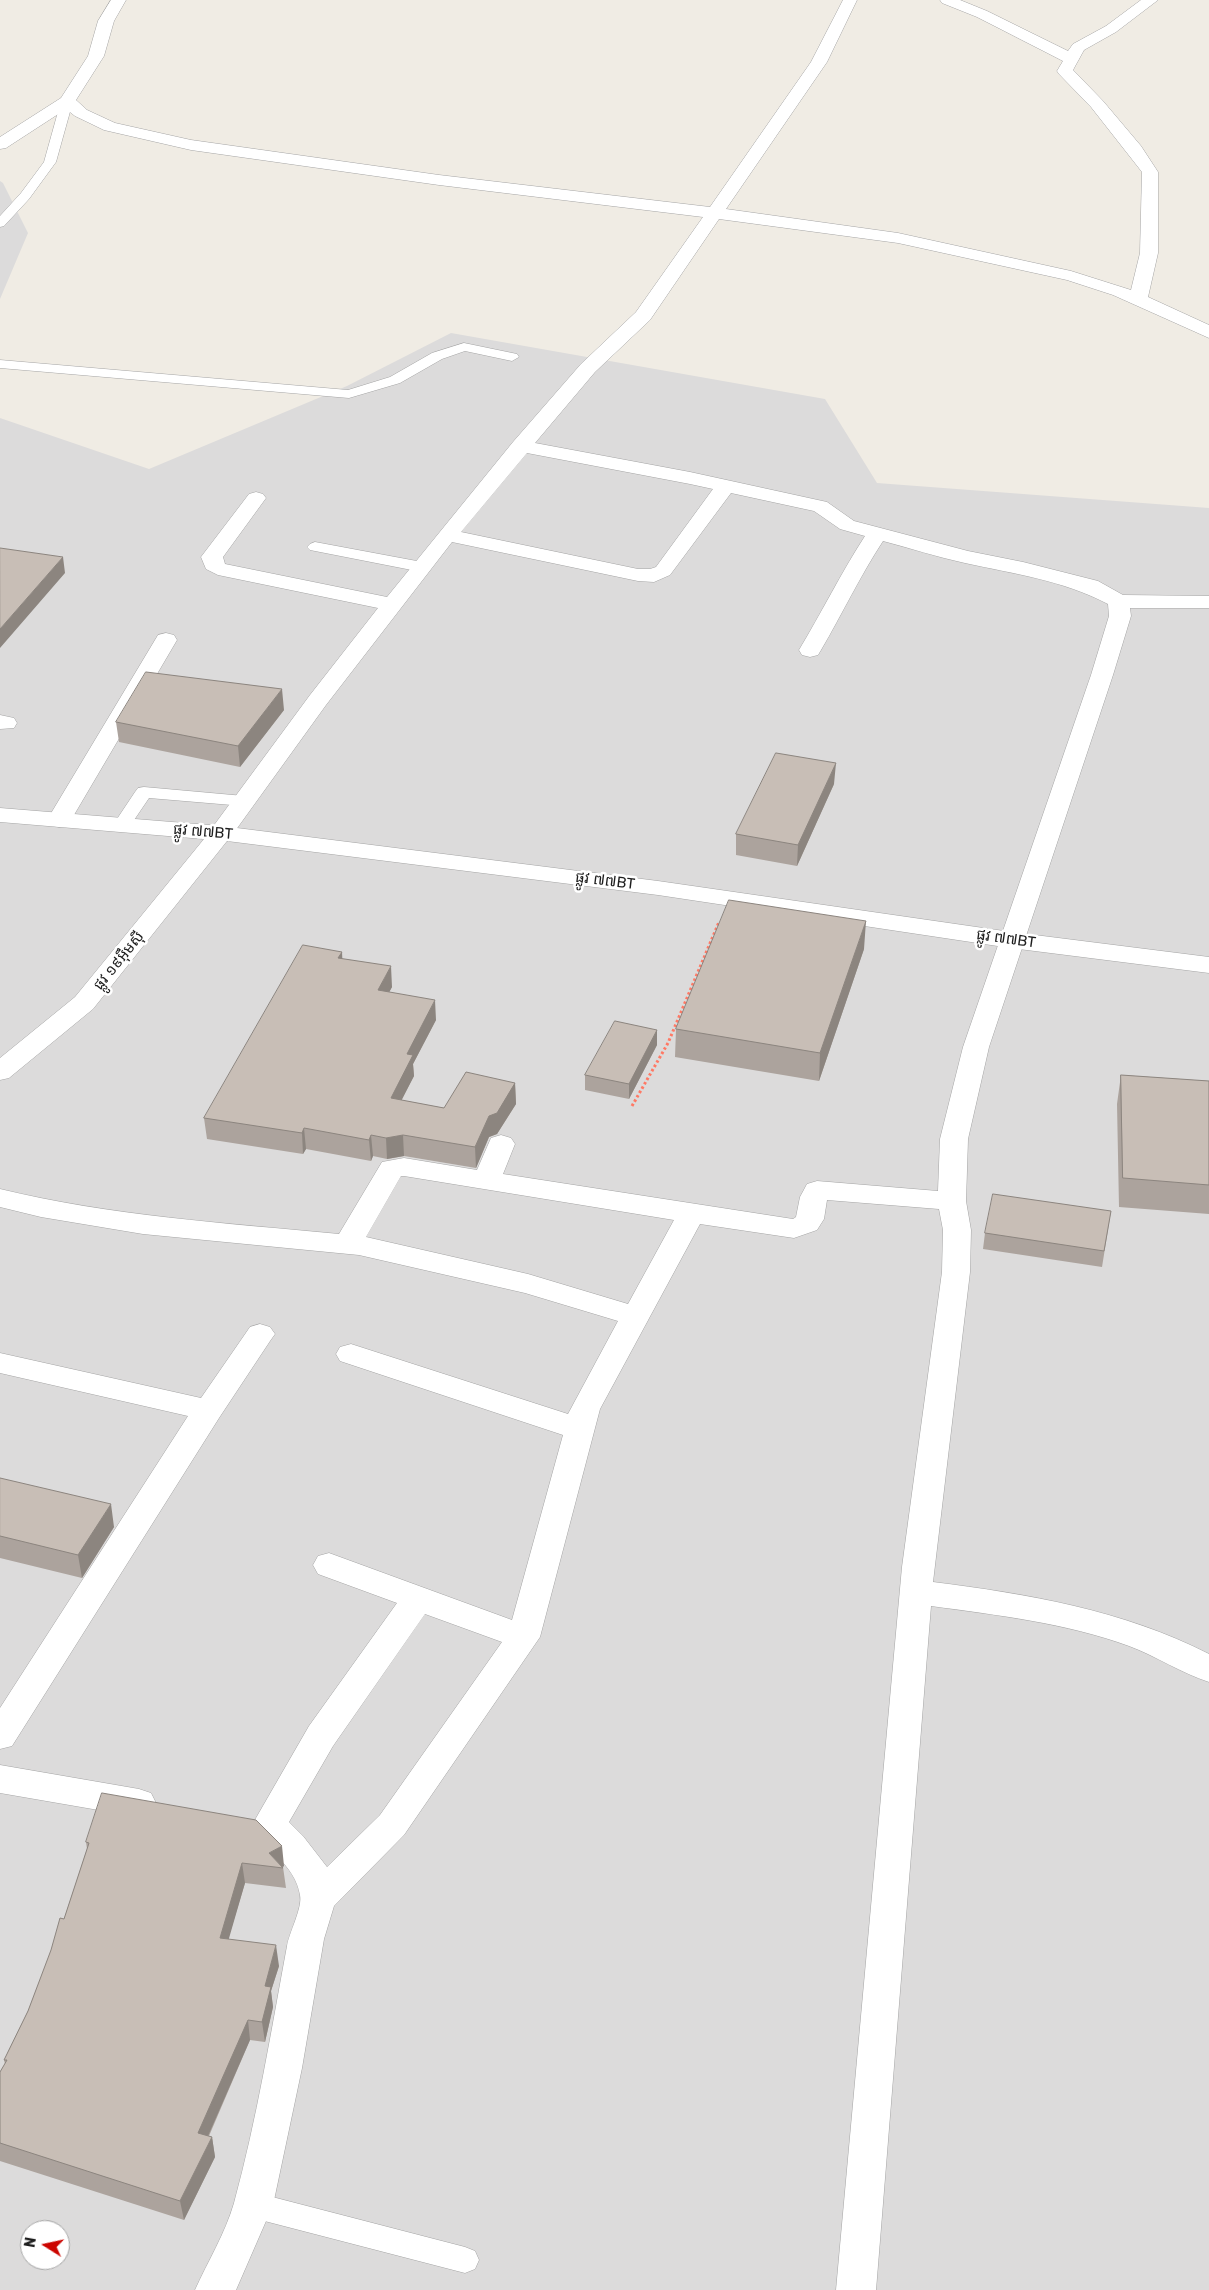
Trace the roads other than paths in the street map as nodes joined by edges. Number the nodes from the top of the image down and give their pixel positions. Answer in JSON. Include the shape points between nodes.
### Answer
{"nodes":[{"id":1,"x":119,"y":0,"type":"edge"},
{"id":2,"x":850,"y":0,"type":"edge"},
{"id":3,"x":947,"y":0,"type":"edge"},
{"id":4,"x":1151,"y":0,"type":"edge"},
{"id":5,"x":1071,"y":59,"type":"junction"},
{"id":6,"x":67,"y":101,"type":"junction"},
{"id":7,"x":0,"y":144,"type":"edge"},
{"id":8,"x":715,"y":213,"type":"junction"},
{"id":9,"x":0,"y":223,"type":"edge"},
{"id":10,"x":1138,"y":300,"type":"junction"},
{"id":11,"x":1209,"y":332,"type":"edge"},
{"id":12,"x":512,"y":357,"type":"dead end"},
{"id":13,"x":0,"y":364,"type":"edge"},
{"id":14,"x":520,"y":446,"type":"junction"},
{"id":15,"x":725,"y":487,"type":"junction"},
{"id":16,"x":256,"y":498,"type":"dead end"},
{"id":17,"x":877,"y":534,"type":"junction"},
{"id":18,"x":447,"y":535,"type":"junction"},
{"id":19,"x":315,"y":547,"type":"dead end"},
{"id":20,"x":422,"y":567,"type":"junction"},
{"id":21,"x":1119,"y":601,"type":"junction"},
{"id":22,"x":1209,"y":602,"type":"edge"},
{"id":23,"x":393,"y":605,"type":"junction"},
{"id":24,"x":166,"y":640,"type":"dead end"},
{"id":25,"x":810,"y":650,"type":"dead end"},
{"id":26,"x":244,"y":801,"type":"junction"},
{"id":27,"x":0,"y":814,"type":"edge"},
{"id":28,"x":58,"y":820,"type":"junction"},
{"id":29,"x":122,"y":825,"type":"junction"},
{"id":30,"x":220,"y":833,"type":"junction"},
{"id":31,"x":1011,"y":940,"type":"junction"},
{"id":32,"x":1209,"y":965,"type":"edge"},
{"id":33,"x":0,"y":1072,"type":"edge"},
{"id":34,"x":501,"y":1144,"type":"dead end"},
{"id":35,"x":486,"y":1181,"type":"junction"},
{"id":36,"x":0,"y":1198,"type":"edge"},
{"id":37,"x":952,"y":1201,"type":"junction"},
{"id":38,"x":692,"y":1212,"type":"junction"},
{"id":39,"x":348,"y":1243,"type":"junction"},
{"id":40,"x":635,"y":1316,"type":"junction"},
{"id":41,"x":260,"y":1334,"type":"dead end"},
{"id":42,"x":351,"y":1354,"type":"dead end"},
{"id":43,"x":0,"y":1363,"type":"edge"},
{"id":44,"x":208,"y":1410,"type":"junction"},
{"id":45,"x":579,"y":1429,"type":"junction"},
{"id":46,"x":329,"y":1565,"type":"dead end"},
{"id":47,"x":916,"y":1592,"type":"junction"},
{"id":48,"x":418,"y":1599,"type":"junction"},
{"id":49,"x":524,"y":1637,"type":"junction"},
{"id":50,"x":1209,"y":1669,"type":"edge"},
{"id":51,"x":0,"y":1736,"type":"edge"},
{"id":52,"x":0,"y":1779,"type":"edge"},
{"id":53,"x":173,"y":1808,"type":"edge"},
{"id":54,"x":319,"y":1898,"type":"junction"},
{"id":55,"x":253,"y":2204,"type":"junction"},
{"id":56,"x":465,"y":2260,"type":"dead end"},
{"id":57,"x":215,"y":2290,"type":"edge"},
{"id":58,"x":856,"y":2290,"type":"edge"}],
"edges":[{"from":1,"to":6,"type":"street","via":[[106,21],[96,56]]},
{"from":2,"to":8,"type":"street","name":"ផ្លូវ ១៩អ៊ឹមស៊ី","via":[[819,62]]},
{"from":3,"to":5,"type":"street"},
{"from":4,"to":5,"type":"street","via":[[1111,29],[1078,47]]},
{"from":5,"to":10,"type":"street","via":[[1065,71],[1113,123],[1150,172],[1149,253]]},
{"from":6,"to":7,"type":"street"},
{"from":6,"to":8,"type":"street","via":[[81,113],[110,126],[191,145],[448,181]]},
{"from":6,"to":9,"type":"lane","via":[[50,162]]},
{"from":8,"to":10,"type":"street","via":[[898,238],[1071,276]]},
{"from":8,"to":14,"type":"street","name":"ផ្លូវ ១៩អ៊ឹមស៊ី","via":[[643,316],[588,368]]},
{"from":10,"to":11,"type":"street"},
{"from":12,"to":13,"type":"lane","via":[[464,347],[438,356],[395,380],[349,394]]},
{"from":14,"to":15,"type":"street"},
{"from":14,"to":18,"type":"street","name":"ផ្លូវ ១៩អ៊ឹមស៊ី"},
{"from":15,"to":17,"type":"street","via":[[830,509],[838,520],[847,525]]},
{"from":15,"to":18,"type":"street","via":[[663,571],[654,576]]},
{"from":16,"to":23,"type":"street","via":[[212,557],[213,565],[218,569]]},
{"from":17,"to":21,"type":"street","via":[[1090,586]]},
{"from":17,"to":25,"type":"street","via":[[853,570],[841,598]]},
{"from":18,"to":20,"type":"street","name":"ផ្លូវ ១៩អ៊ឹមស៊ី"},
{"from":19,"to":20,"type":"lane"},
{"from":20,"to":23,"type":"street","name":"ផ្លូវ ១៩អ៊ឹមស៊ី"},
{"from":21,"to":22,"type":"street"},
{"from":21,"to":31,"type":"street","via":[[1120,616]]},
{"from":23,"to":26,"type":"street","name":"ផ្លូវ ១៩អ៊ឹមស៊ី"},
{"from":24,"to":28,"type":"street"},
{"from":26,"to":29,"type":"lane","via":[[144,792]]},
{"from":26,"to":30,"type":"street","name":"ផ្លូវ ១៩អ៊ឹមស៊ី"},
{"from":27,"to":28,"type":"street","name":"ផ្លូវ ៧៧BT"},
{"from":28,"to":29,"type":"street","name":"ផ្លូវ ៧៧BT"},
{"from":29,"to":30,"type":"street","name":"ផ្លូវ ៧៧BT"},
{"from":30,"to":31,"type":"street","name":"ផ្លូវ ៧៧BT","via":[[729,899]]},
{"from":30,"to":33,"type":"street","name":"ផ្លូវ ១៩អ៊ឹមស៊ី","via":[[84,1003]]},
{"from":31,"to":32,"type":"street","name":"ផ្លូវ ៧៧BT"},
{"from":31,"to":37,"type":"street","via":[[976,1047],[954,1139]]},
{"from":34,"to":35,"type":"street"},
{"from":35,"to":38,"type":"street"},
{"from":35,"to":39,"type":"street","via":[[404,1167],[392,1168]]},
{"from":36,"to":39,"type":"street","via":[[143,1225]]},
{"from":37,"to":38,"type":"street","via":[[817,1190],[813,1197],[811,1220],[805,1227],[794,1229]]},
{"from":37,"to":47,"type":"street","via":[[957,1230],[956,1272]]},
{"from":38,"to":40,"type":"street"},
{"from":39,"to":40,"type":"street","via":[[528,1284]]},
{"from":40,"to":45,"type":"street","via":[[584,1409]]},
{"from":41,"to":44,"type":"street"},
{"from":42,"to":45,"type":"street"},
{"from":43,"to":44,"type":"street"},
{"from":44,"to":51,"type":"street"},
{"from":45,"to":49,"type":"street"},
{"from":46,"to":48,"type":"street"},
{"from":47,"to":50,"type":"street","via":[[1081,1618],[1127,1632]]},
{"from":47,"to":58,"type":"street"},
{"from":48,"to":49,"type":"street"},
{"from":48,"to":54,"type":"street","via":[[321,1736],[254,1822],[291,1846],[312,1873]]},
{"from":49,"to":54,"type":"street","via":[[392,1825]]},
{"from":52,"to":53,"type":"street"},
{"from":54,"to":55,"type":"street","via":[[306,1939],[283,2068]]},
{"from":55,"to":56,"type":"lane"},
{"from":55,"to":57,"type":"street"}]}
